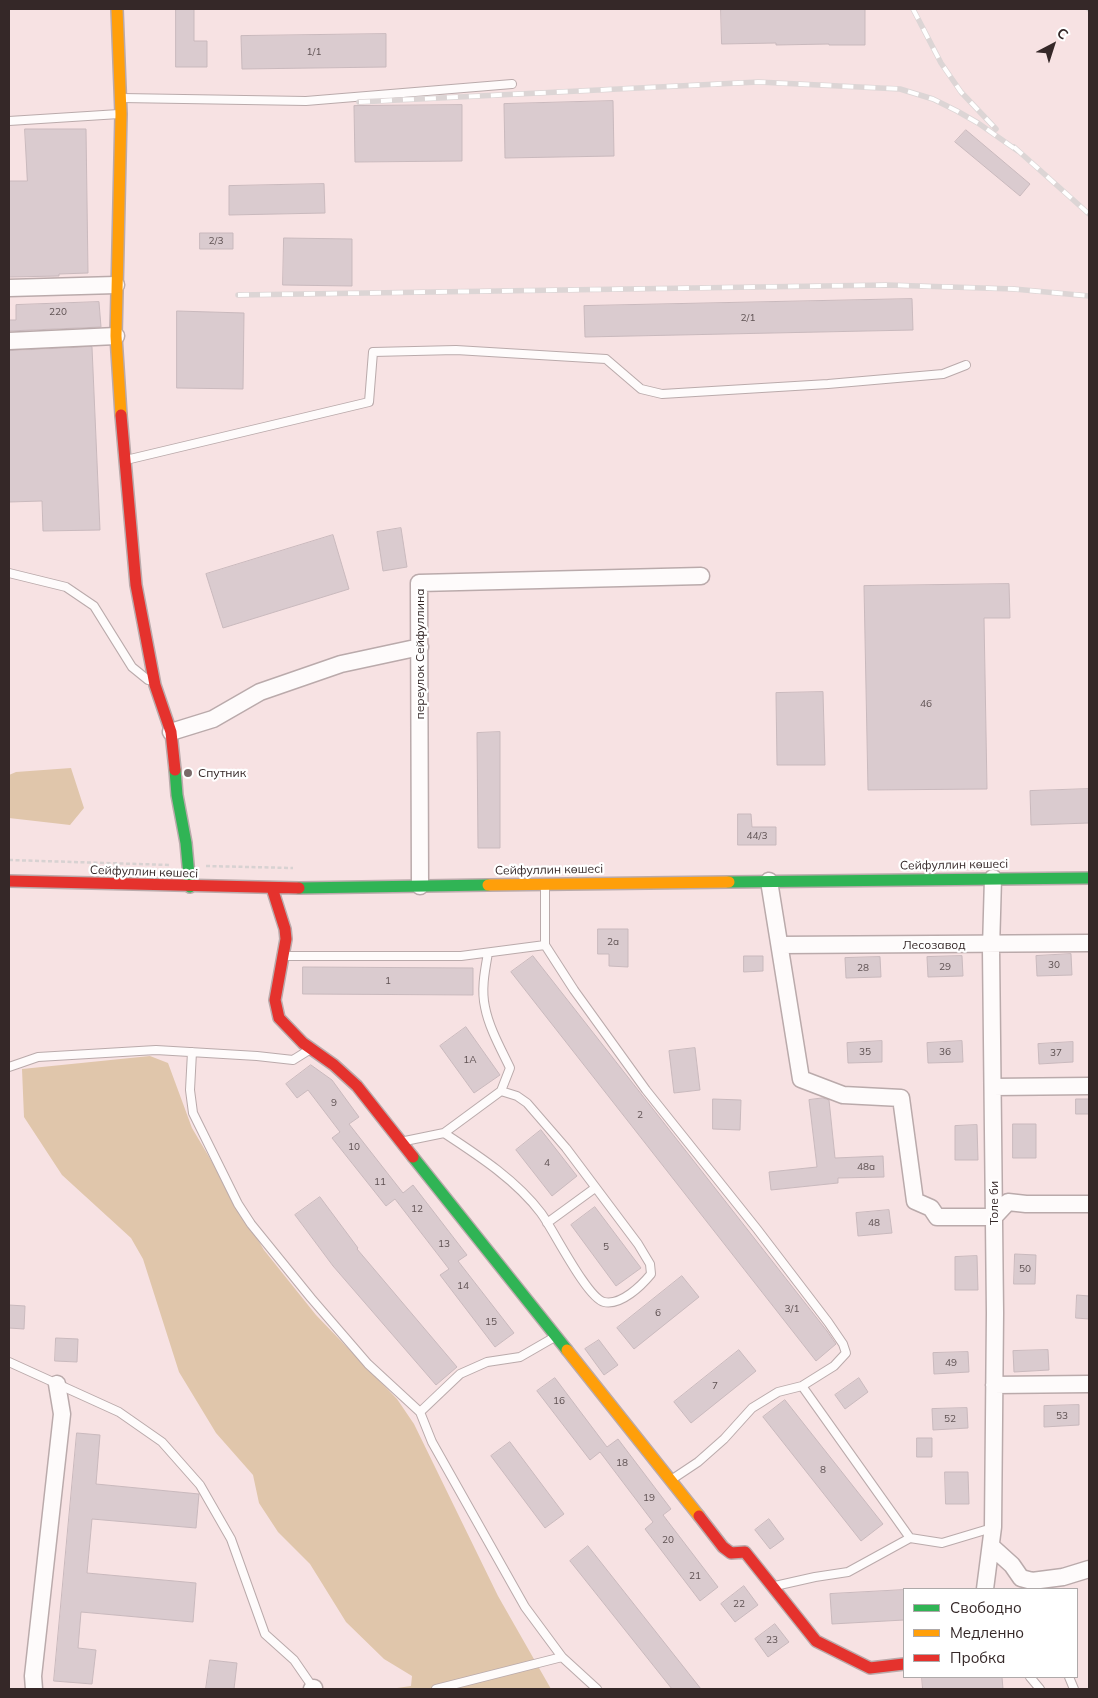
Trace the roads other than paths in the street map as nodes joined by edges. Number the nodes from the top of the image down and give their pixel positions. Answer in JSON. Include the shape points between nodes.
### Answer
{"nodes":[{"id":1,"x":117,"y":9,"type":"edge"},
{"id":2,"x":512,"y":84,"type":"dead end"},
{"id":3,"x":121,"y":98,"type":"junction"},
{"id":4,"x":121,"y":114,"type":"junction"},
{"id":5,"x":9,"y":121,"type":"edge"},
{"id":6,"x":116,"y":285,"type":"junction"},
{"id":7,"x":9,"y":288,"type":"edge"},
{"id":8,"x":116,"y":336,"type":"junction"},
{"id":9,"x":9,"y":341,"type":"edge"},
{"id":10,"x":966,"y":365,"type":"dead end"},
{"id":11,"x":124,"y":460,"type":"junction"},
{"id":12,"x":9,"y":573,"type":"edge"},
{"id":13,"x":701,"y":576,"type":"dead end"},
{"id":14,"x":420,"y":647,"type":"junction"},
{"id":15,"x":155,"y":685,"type":"junction"},
{"id":16,"x":171,"y":732,"type":"junction"},
{"id":17,"x":993,"y":878,"type":"junction"},
{"id":18,"x":1089,"y":878,"type":"edge"},
{"id":19,"x":9,"y":881,"type":"edge"},
{"id":20,"x":769,"y":881,"type":"junction"},
{"id":21,"x":545,"y":884,"type":"junction"},
{"id":22,"x":420,"y":886,"type":"junction"},
{"id":23,"x":190,"y":887,"type":"junction"},
{"id":24,"x":272,"y":888,"type":"junction"},
{"id":25,"x":1089,"y":943,"type":"edge"},
{"id":26,"x":991,"y":944,"type":"junction"},
{"id":27,"x":545,"y":945,"type":"junction"},
{"id":28,"x":780,"y":946,"type":"junction"},
{"id":29,"x":488,"y":952,"type":"junction"},
{"id":30,"x":283,"y":956,"type":"junction"},
{"id":31,"x":311,"y":1048,"type":"junction"},
{"id":32,"x":192,"y":1052,"type":"junction"},
{"id":33,"x":9,"y":1067,"type":"edge"},
{"id":34,"x":1089,"y":1086,"type":"edge"},
{"id":35,"x":993,"y":1087,"type":"junction"},
{"id":36,"x":501,"y":1090,"type":"junction"},
{"id":37,"x":444,"y":1133,"type":"junction"},
{"id":38,"x":400,"y":1141,"type":"junction"},
{"id":39,"x":595,"y":1188,"type":"junction"},
{"id":40,"x":1089,"y":1204,"type":"edge"},
{"id":41,"x":994,"y":1217,"type":"junction"},
{"id":42,"x":547,"y":1223,"type":"junction"},
{"id":43,"x":555,"y":1336,"type":"junction"},
{"id":44,"x":9,"y":1362,"type":"edge"},
{"id":45,"x":57,"y":1384,"type":"junction"},
{"id":46,"x":1089,"y":1384,"type":"edge"},
{"id":47,"x":802,"y":1386,"type":"junction"},
{"id":48,"x":994,"y":1386,"type":"junction"},
{"id":49,"x":420,"y":1412,"type":"junction"},
{"id":50,"x":671,"y":1480,"type":"junction"},
{"id":51,"x":993,"y":1527,"type":"junction"},
{"id":52,"x":910,"y":1538,"type":"junction"},
{"id":53,"x":990,"y":1546,"type":"junction"},
{"id":54,"x":1089,"y":1569,"type":"edge"},
{"id":55,"x":1022,"y":1583,"type":"edge"},
{"id":56,"x":773,"y":1586,"type":"junction"},
{"id":57,"x":985,"y":1588,"type":"edge"},
{"id":58,"x":562,"y":1656,"type":"junction"},
{"id":59,"x":903,"y":1664,"type":"edge"},
{"id":60,"x":1031,"y":1678,"type":"edge"},
{"id":61,"x":34,"y":1689,"type":"edge"},
{"id":62,"x":313,"y":1689,"type":"edge"},
{"id":63,"x":436,"y":1689,"type":"edge"},
{"id":64,"x":596,"y":1689,"type":"edge"},
{"id":65,"x":1040,"y":1689,"type":"edge"}],
"edges":[{"from":1,"to":3,"type":"street"},
{"from":2,"to":3,"type":"lane","via":[[306,101]]},
{"from":3,"to":4,"type":"street"},
{"from":4,"to":5,"type":"lane"},
{"from":4,"to":6,"type":"street"},
{"from":6,"to":7,"type":"street"},
{"from":6,"to":8,"type":"street"},
{"from":8,"to":9,"type":"street"},
{"from":8,"to":11,"type":"street"},
{"from":10,"to":11,"type":"lane","via":[[943,374],[662,394],[641,389],[606,359],[456,350],[373,352],[369,402]]},
{"from":11,"to":15,"type":"street","via":[[136,586]]},
{"from":12,"to":15,"type":"lane","via":[[66,587],[94,606],[132,667]]},
{"from":13,"to":14,"type":"street","name":"переулок Сейфуллина","via":[[419,583]]},
{"from":14,"to":16,"type":"street","via":[[341,664],[260,692],[213,720]]},
{"from":14,"to":22,"type":"street","name":"переулок Сейфуллина"},
{"from":15,"to":16,"type":"street"},
{"from":16,"to":23,"type":"street"},
{"from":17,"to":18,"type":"street","name":"Сейфуллин көшесі"},
{"from":17,"to":20,"type":"street","name":"Сейфуллин көшесі"},
{"from":17,"to":26,"type":"street","name":"Толе би"},
{"from":19,"to":23,"type":"street","name":"Сейфуллин көшесі"},
{"from":20,"to":21,"type":"street","name":"Сейфуллин көшесі"},
{"from":20,"to":28,"type":"street"},
{"from":21,"to":22,"type":"street","name":"Сейфуллин көшесі"},
{"from":21,"to":27,"type":"lane"},
{"from":22,"to":24,"type":"street","name":"Сейфуллин көшесі"},
{"from":23,"to":24,"type":"street","name":"Сейфуллин көшесі"},
{"from":24,"to":30,"type":"street","via":[[285,929]]},
{"from":25,"to":26,"type":"street","name":"Лесозавод"},
{"from":26,"to":28,"type":"street","name":"Лесозавод"},
{"from":26,"to":35,"type":"street","name":"Толе би"},
{"from":27,"to":29,"type":"lane"},
{"from":27,"to":47,"type":"lane","via":[[646,1090],[757,1229],[843,1344],[846,1353],[834,1366]]},
{"from":28,"to":41,"type":"street","via":[[801,1079],[843,1096],[901,1098],[915,1200],[938,1217]]},
{"from":29,"to":30,"type":"lane","via":[[461,956]]},
{"from":29,"to":36,"type":"lane","via":[[484,1006],[510,1068]]},
{"from":30,"to":31,"type":"street","via":[[275,1000],[279,1018]]},
{"from":31,"to":32,"type":"lane","via":[[293,1060]]},
{"from":31,"to":38,"type":"street","via":[[357,1086]]},
{"from":32,"to":33,"type":"lane","via":[[156,1050],[38,1058]]},
{"from":32,"to":49,"type":"lane","via":[[190,1090],[194,1113],[238,1204],[251,1224],[368,1364]]},
{"from":34,"to":35,"type":"street"},
{"from":35,"to":41,"type":"street","name":"Толе би"},
{"from":36,"to":37,"type":"lane"},
{"from":36,"to":39,"type":"lane","via":[[527,1103]]},
{"from":37,"to":38,"type":"lane"},
{"from":37,"to":42,"type":"lane","via":[[485,1160],[526,1196]]},
{"from":38,"to":43,"type":"street"},
{"from":39,"to":42,"type":"lane"},
{"from":39,"to":42,"type":"lane","via":[[650,1264],[651,1274],[642,1286],[612,1303],[602,1302]]},
{"from":40,"to":41,"type":"street","via":[[1008,1202]]},
{"from":41,"to":48,"type":"street","name":"Толе би"},
{"from":43,"to":49,"type":"lane","via":[[520,1357],[487,1362],[460,1374]]},
{"from":43,"to":50,"type":"street"},
{"from":44,"to":45,"type":"lane"},
{"from":45,"to":61,"type":"street","via":[[62,1414],[32,1676]]},
{"from":45,"to":62,"type":"lane","via":[[119,1412],[162,1442],[200,1485],[231,1539],[265,1634],[294,1660]]},
{"from":46,"to":48,"type":"street"},
{"from":47,"to":50,"type":"lane","via":[[778,1392],[752,1408],[724,1439]]},
{"from":47,"to":52,"type":"lane"},
{"from":48,"to":51,"type":"street","name":"Толе би"},
{"from":49,"to":58,"type":"lane","via":[[432,1442],[506,1574]]},
{"from":50,"to":56,"type":"street","via":[[723,1547],[731,1553],[745,1552]]},
{"from":51,"to":52,"type":"lane","via":[[942,1543]]},
{"from":51,"to":53,"type":"street","name":"Толе би"},
{"from":52,"to":56,"type":"lane","via":[[848,1572]]},
{"from":53,"to":55,"type":"street","via":[[1012,1565]]},
{"from":53,"to":57,"type":"street","name":"Толе би"},
{"from":54,"to":55,"type":"street"},
{"from":56,"to":59,"type":"street","via":[[816,1641],[870,1668]]},
{"from":58,"to":63,"type":"lane"},
{"from":58,"to":64,"type":"lane"},
{"from":60,"to":65,"type":"lane"}]}
